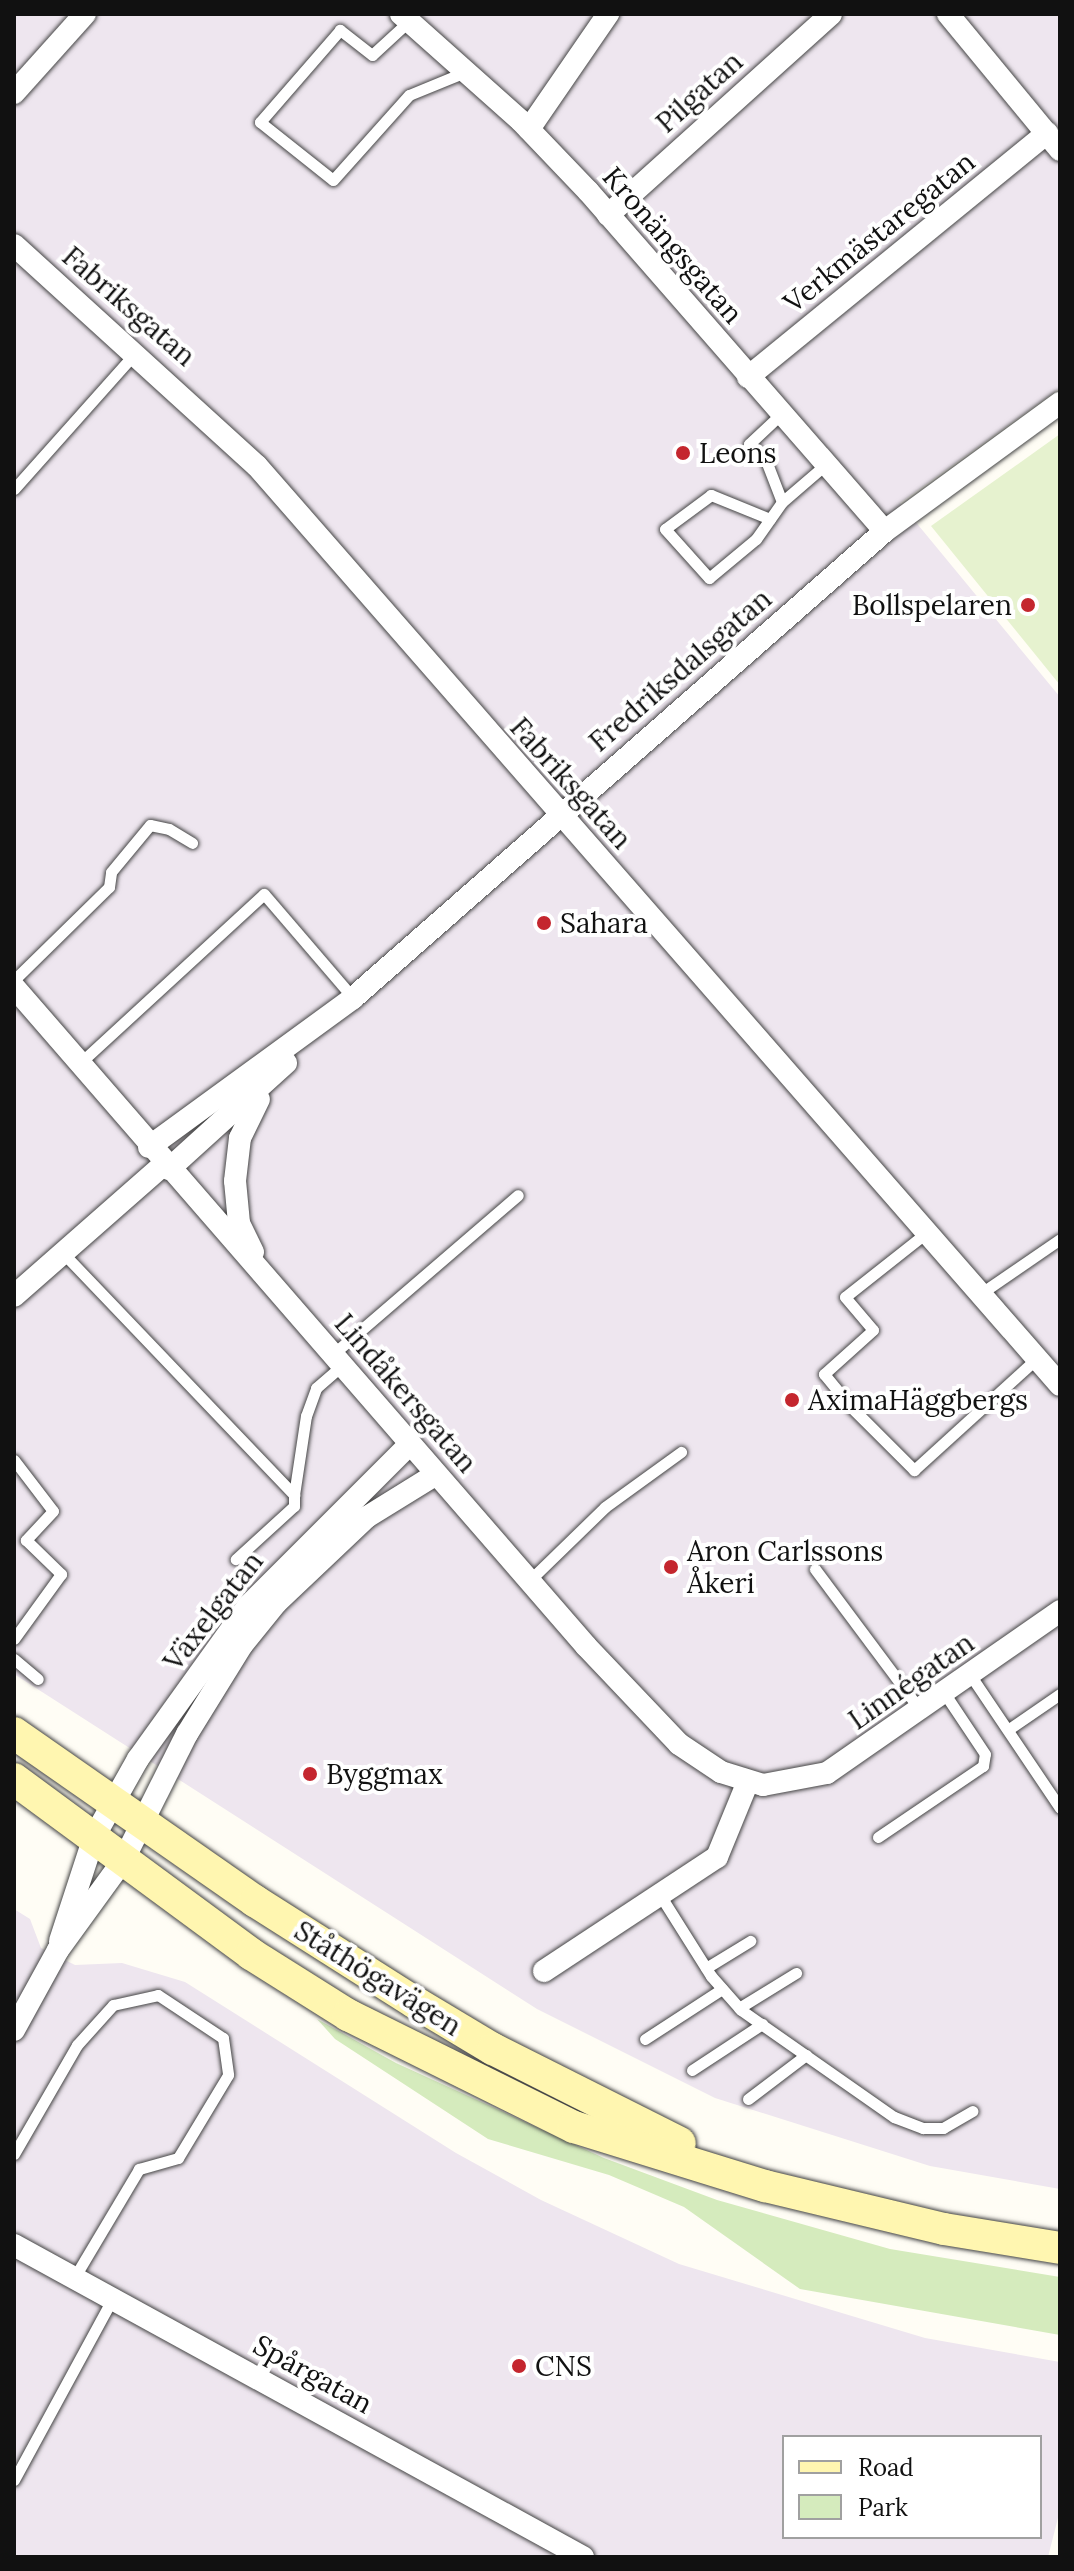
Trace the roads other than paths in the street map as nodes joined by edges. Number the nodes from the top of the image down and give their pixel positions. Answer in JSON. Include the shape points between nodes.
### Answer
{"nodes":[{"id":1,"x":85,"y":14,"type":"edge"},
{"id":2,"x":608,"y":14,"type":"edge"},
{"id":3,"x":831,"y":14,"type":"edge"},
{"id":4,"x":948,"y":14,"type":"edge"},
{"id":5,"x":405,"y":18,"type":"edge"},
{"id":6,"x":465,"y":72,"type":"junction"},
{"id":7,"x":14,"y":93,"type":"edge"},
{"id":8,"x":529,"y":129,"type":"junction"},
{"id":9,"x":1053,"y":142,"type":"edge"},
{"id":10,"x":608,"y":215,"type":"junction"},
{"id":11,"x":14,"y":245,"type":"edge"},
{"id":12,"x":136,"y":352,"type":"junction"},
{"id":13,"x":748,"y":377,"type":"junction"},
{"id":14,"x":1060,"y":403,"type":"edge"},
{"id":15,"x":781,"y":414,"type":"junction"},
{"id":16,"x":825,"y":465,"type":"junction"},
{"id":17,"x":14,"y":489,"type":"edge"},
{"id":18,"x":782,"y":502,"type":"junction"},
{"id":19,"x":770,"y":519,"type":"junction"},
{"id":20,"x":885,"y":531,"type":"junction"},
{"id":21,"x":560,"y":815,"type":"junction"},
{"id":22,"x":192,"y":843,"type":"dead end"},
{"id":23,"x":14,"y":980,"type":"edge"},
{"id":24,"x":14,"y":987,"type":"edge"},
{"id":25,"x":353,"y":998,"type":"junction"},
{"id":26,"x":79,"y":1064,"type":"junction"},
{"id":27,"x":270,"y":1079,"type":"junction"},
{"id":28,"x":161,"y":1160,"type":"junction"},
{"id":29,"x":518,"y":1195,"type":"dead end"},
{"id":30,"x":926,"y":1233,"type":"junction"},
{"id":31,"x":1060,"y":1239,"type":"edge"},
{"id":32,"x":63,"y":1253,"type":"junction"},
{"id":33,"x":275,"y":1287,"type":"junction"},
{"id":34,"x":980,"y":1294,"type":"junction"},
{"id":35,"x":14,"y":1296,"type":"edge"},
{"id":36,"x":1037,"y":1358,"type":"junction"},
{"id":37,"x":337,"y":1360,"type":"junction"},
{"id":38,"x":1060,"y":1385,"type":"edge"},
{"id":39,"x":409,"y":1445,"type":"junction"},
{"id":40,"x":681,"y":1452,"type":"dead end"},
{"id":41,"x":14,"y":1460,"type":"edge"},
{"id":42,"x":435,"y":1475,"type":"junction"},
{"id":43,"x":294,"y":1495,"type":"junction"},
{"id":44,"x":236,"y":1559,"type":"dead end"},
{"id":45,"x":815,"y":1569,"type":"dead end"},
{"id":46,"x":531,"y":1579,"type":"junction"},
{"id":47,"x":1060,"y":1612,"type":"edge"},
{"id":48,"x":14,"y":1639,"type":"edge"},
{"id":49,"x":14,"y":1659,"type":"edge"},
{"id":50,"x":971,"y":1676,"type":"junction"},
{"id":51,"x":38,"y":1679,"type":"dead end"},
{"id":52,"x":945,"y":1694,"type":"junction"},
{"id":53,"x":1060,"y":1694,"type":"edge"},
{"id":54,"x":921,"y":1711,"type":"junction"},
{"id":55,"x":1009,"y":1729,"type":"junction"},
{"id":56,"x":14,"y":1733,"type":"edge"},
{"id":57,"x":14,"y":1779,"type":"edge"},
{"id":58,"x":747,"y":1784,"type":"junction"},
{"id":59,"x":113,"y":1799,"type":"junction"},
{"id":60,"x":1060,"y":1808,"type":"edge"},
{"id":61,"x":143,"y":1821,"type":"junction"},
{"id":62,"x":94,"y":1837,"type":"junction"},
{"id":63,"x":878,"y":1837,"type":"dead end"},
{"id":64,"x":124,"y":1859,"type":"junction"},
{"id":65,"x":660,"y":1895,"type":"junction"},
{"id":66,"x":750,"y":1941,"type":"dead end"},
{"id":67,"x":58,"y":1950,"type":"junction"},
{"id":68,"x":706,"y":1968,"type":"junction"},
{"id":69,"x":544,"y":1971,"type":"dead end"},
{"id":70,"x":796,"y":1973,"type":"dead end"},
{"id":71,"x":722,"y":1989,"type":"junction"},
{"id":72,"x":739,"y":2008,"type":"junction"},
{"id":73,"x":762,"y":2024,"type":"junction"},
{"id":74,"x":14,"y":2030,"type":"edge"},
{"id":75,"x":645,"y":2039,"type":"dead end"},
{"id":76,"x":806,"y":2055,"type":"junction"},
{"id":77,"x":692,"y":2070,"type":"dead end"},
{"id":78,"x":748,"y":2099,"type":"dead end"},
{"id":79,"x":973,"y":2111,"type":"dead end"},
{"id":80,"x":14,"y":2154,"type":"edge"},
{"id":81,"x":765,"y":2186,"type":"junction"},
{"id":82,"x":14,"y":2245,"type":"edge"},
{"id":83,"x":1060,"y":2248,"type":"edge"},
{"id":84,"x":74,"y":2278,"type":"junction"},
{"id":85,"x":113,"y":2298,"type":"junction"},
{"id":86,"x":14,"y":2480,"type":"edge"},
{"id":87,"x":583,"y":2557,"type":"edge"}],
"edges":[{"from":1,"to":7,"type":"street"},
{"from":2,"to":8,"type":"street"},
{"from":3,"to":10,"type":"street","name":"Pilgatan"},
{"from":4,"to":9,"type":"street"},
{"from":5,"to":6,"type":"street","name":"Kronängsgatan"},
{"from":5,"to":6,"type":"lane","via":[[372,55],[340,30],[260,122],[333,180],[409,95]]},
{"from":6,"to":8,"type":"street","name":"Kronängsgatan"},
{"from":8,"to":10,"type":"street","name":"Kronängsgatan"},
{"from":9,"to":13,"type":"street","name":"Verkmästaregatan"},
{"from":10,"to":13,"type":"street","name":"Kronängsgatan"},
{"from":11,"to":12,"type":"street","name":"Fabriksgatan"},
{"from":12,"to":17,"type":"lane"},
{"from":12,"to":21,"type":"street","name":"Fabriksgatan","via":[[257,466]]},
{"from":13,"to":15,"type":"street","name":"Kronängsgatan"},
{"from":14,"to":20,"type":"street","name":"Fredriksdalsgatan"},
{"from":15,"to":16,"type":"street","name":"Kronängsgatan"},
{"from":15,"to":18,"type":"lane","via":[[749,444],[765,458]]},
{"from":16,"to":18,"type":"lane"},
{"from":16,"to":20,"type":"street","name":"Kronängsgatan"},
{"from":18,"to":19,"type":"lane"},
{"from":19,"to":19,"type":"lane","via":[[756,539],[709,578],[665,529],[711,495]]},
{"from":20,"to":21,"type":"street","name":"Fredriksdalsgatan"},
{"from":21,"to":25,"type":"street","name":"Fredriksdalsgatan"},
{"from":21,"to":30,"type":"street","name":"Fabriksgatan"},
{"from":22,"to":23,"type":"lane","via":[[150,825],[111,872],[109,887]]},
{"from":24,"to":26,"type":"street","name":"Lindåkersgatan"},
{"from":25,"to":26,"type":"lane","via":[[264,894]]},
{"from":25,"to":27,"type":"street","name":"Fredriksdalsgatan"},
{"from":25,"to":28,"type":"street","name":"Fredriksdalsgatan"},
{"from":26,"to":28,"type":"street","name":"Lindåkersgatan"},
{"from":27,"to":28,"type":"street","name":"Fredriksdalsgatan"},
{"from":27,"to":33,"type":"street","name":"Fredriksdalsgatan","via":[[240,1138],[235,1181],[239,1223]]},
{"from":28,"to":32,"type":"street","name":"Fredriksdalsgatan"},
{"from":28,"to":33,"type":"street","name":"Lindåkersgatan"},
{"from":29,"to":37,"type":"lane"},
{"from":30,"to":34,"type":"street","name":"Fabriksgatan"},
{"from":30,"to":36,"type":"lane","via":[[845,1297],[873,1330],[824,1374],[852,1408],[914,1470]]},
{"from":31,"to":34,"type":"lane"},
{"from":32,"to":35,"type":"street","name":"Fredriksdalsgatan"},
{"from":32,"to":43,"type":"lane"},
{"from":33,"to":37,"type":"street","name":"Lindåkersgatan"},
{"from":34,"to":36,"type":"street","name":"Fabriksgatan"},
{"from":36,"to":38,"type":"street","name":"Fabriksgatan"},
{"from":37,"to":39,"type":"street","name":"Lindåkersgatan"},
{"from":37,"to":43,"type":"lane","via":[[316,1388],[306,1416]]},
{"from":39,"to":42,"type":"street","name":"Lindåkersgatan"},
{"from":39,"to":59,"type":"street","name":"Växelgatan","via":[[248,1606]]},
{"from":40,"to":46,"type":"lane","via":[[605,1507]]},
{"from":41,"to":48,"type":"lane","via":[[53,1511],[26,1540],[61,1574]]},
{"from":42,"to":46,"type":"street","name":"Lindåkersgatan"},
{"from":42,"to":61,"type":"street","name":"Växelgatan","via":[[367,1517],[276,1603],[219,1681]]},
{"from":43,"to":44,"type":"lane","via":[[294,1506]]},
{"from":45,"to":54,"type":"lane"},
{"from":46,"to":58,"type":"street","name":"Lindåkersgatan","via":[[679,1744]]},
{"from":47,"to":50,"type":"street","name":"Linnégatan"},
{"from":49,"to":51,"type":"lane"},
{"from":50,"to":52,"type":"street","name":"Linnégatan"},
{"from":50,"to":55,"type":"lane"},
{"from":52,"to":54,"type":"street","name":"Linnégatan"},
{"from":52,"to":63,"type":"lane","via":[[985,1754],[983,1766]]},
{"from":53,"to":55,"type":"lane"},
{"from":54,"to":58,"type":"street","name":"Linnégatan","via":[[827,1773],[788,1784]]},
{"from":55,"to":60,"type":"lane"},
{"from":56,"to":59,"type":"main road","name":"Ståthögavägen"},
{"from":57,"to":62,"type":"main road","name":"Ståthögavägen"},
{"from":58,"to":65,"type":"street","via":[[717,1857]]},
{"from":59,"to":61,"type":"main road","name":"Ståthögavägen"},
{"from":59,"to":62,"type":"street","name":"Växelgatan"},
{"from":61,"to":64,"type":"street"},
{"from":61,"to":81,"type":"main road","name":"Ståthögavägen","via":[[255,1901],[493,2049]]},
{"from":62,"to":64,"type":"main road","name":"Ståthögavägen"},
{"from":62,"to":67,"type":"street"},
{"from":64,"to":67,"type":"street"},
{"from":64,"to":81,"type":"main road","name":"Ståthögavägen","via":[[251,1954],[412,2050],[574,2127]]},
{"from":65,"to":68,"type":"lane"},
{"from":65,"to":69,"type":"street"},
{"from":66,"to":68,"type":"lane"},
{"from":67,"to":74,"type":"street"},
{"from":68,"to":71,"type":"lane"},
{"from":70,"to":72,"type":"lane"},
{"from":71,"to":72,"type":"lane"},
{"from":71,"to":75,"type":"lane"},
{"from":72,"to":73,"type":"lane"},
{"from":73,"to":76,"type":"lane"},
{"from":73,"to":77,"type":"lane"},
{"from":76,"to":78,"type":"lane"},
{"from":76,"to":79,"type":"lane","via":[[894,2117],[923,2128],[943,2128]]},
{"from":80,"to":84,"type":"lane","via":[[77,2045],[113,2005],[158,1995],[223,2038],[228,2075],[178,2158],[139,2169]]},
{"from":81,"to":83,"type":"main road","name":"Ståthögavägen","via":[[944,2229]]},
{"from":82,"to":84,"type":"street","name":"Spårgatan"},
{"from":84,"to":85,"type":"street","name":"Spårgatan"},
{"from":85,"to":86,"type":"lane"},
{"from":85,"to":87,"type":"street","name":"Spårgatan"}]}
